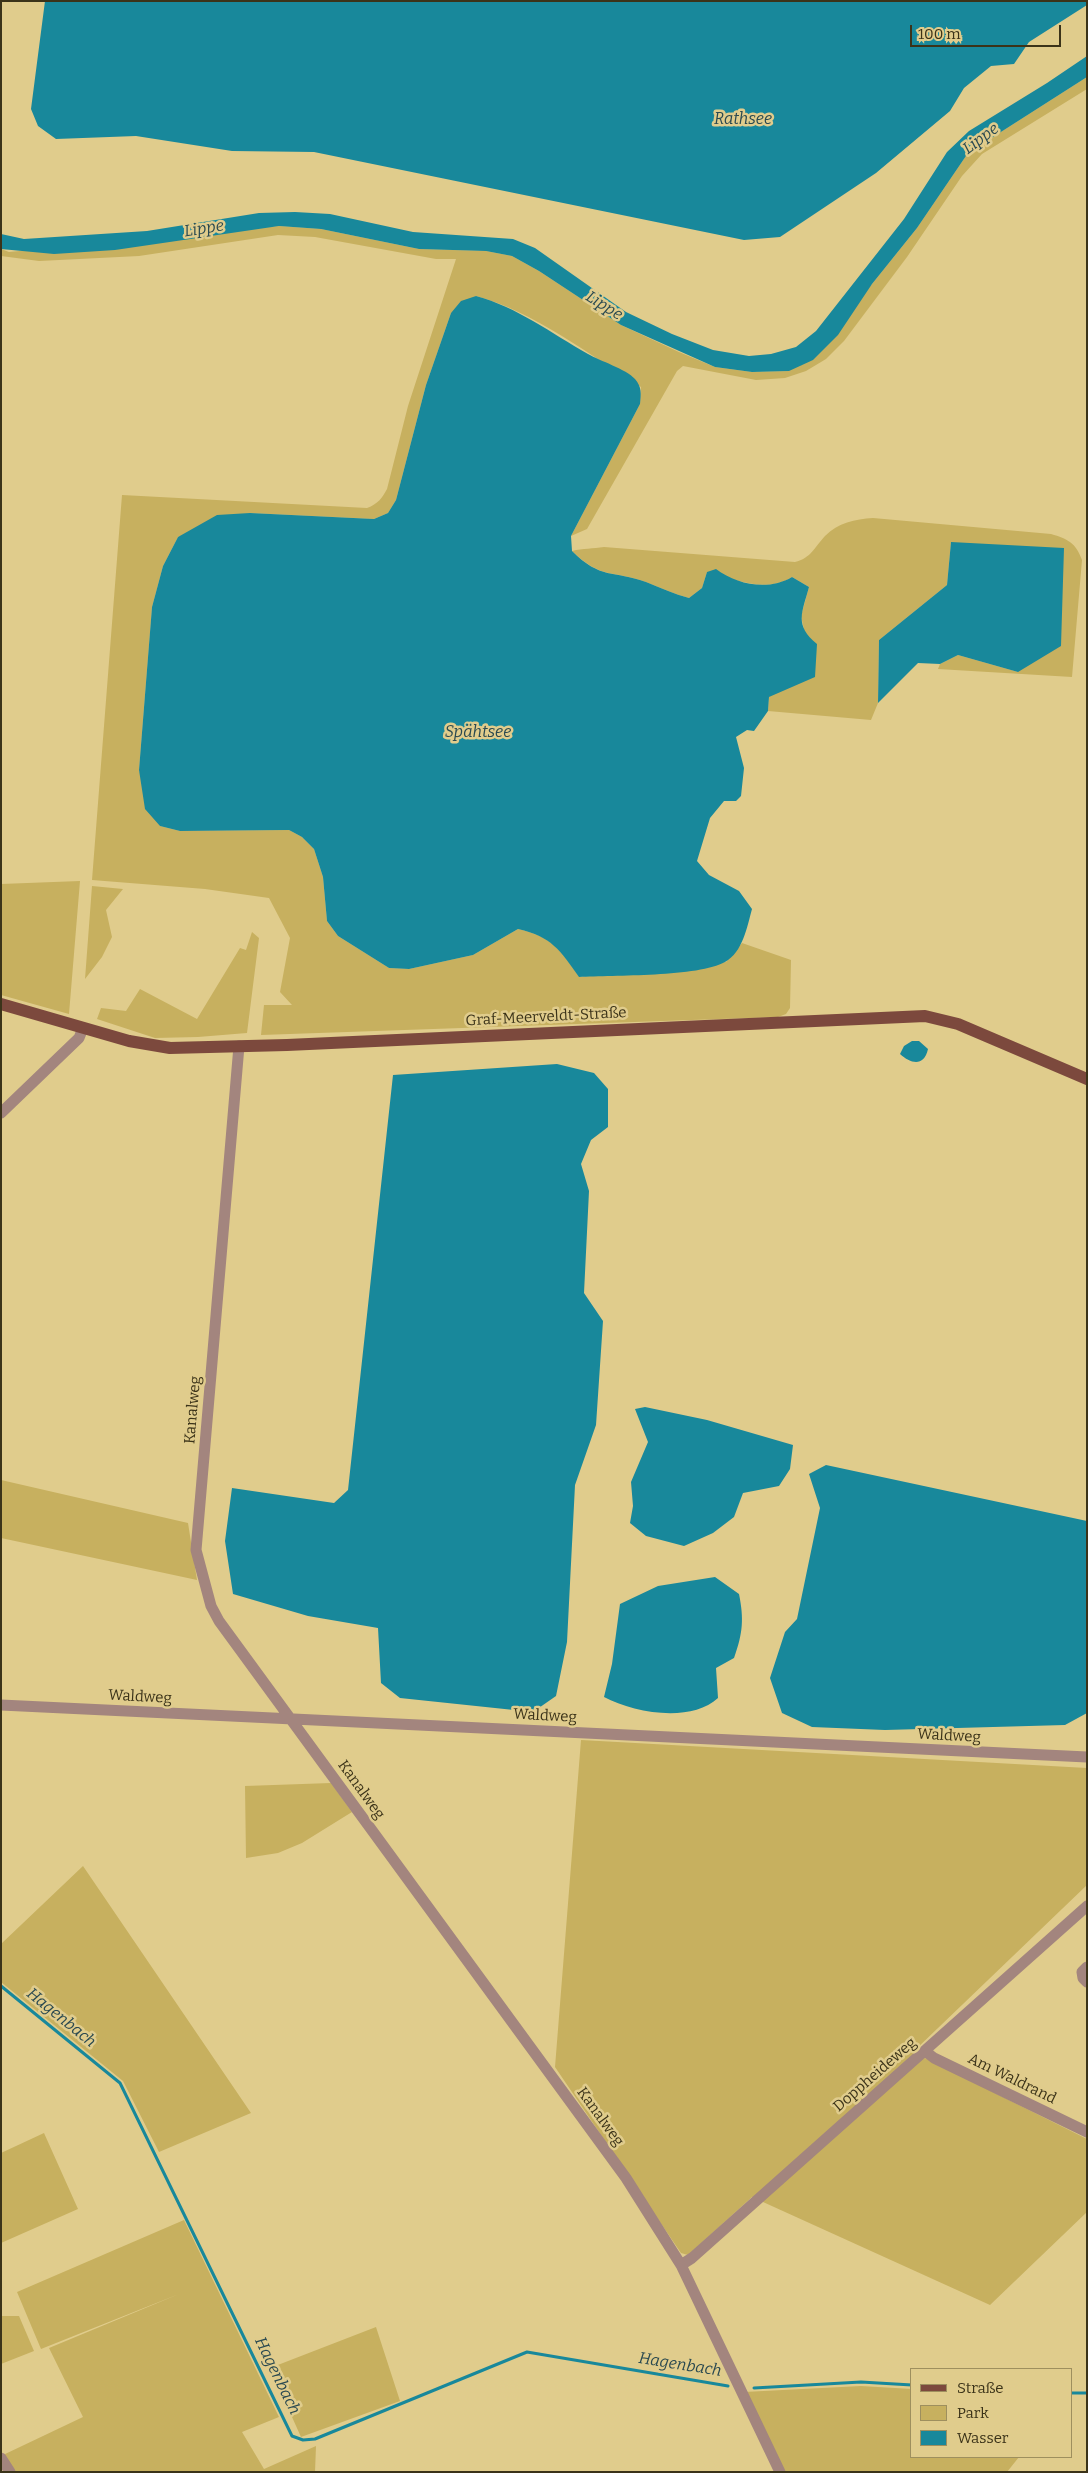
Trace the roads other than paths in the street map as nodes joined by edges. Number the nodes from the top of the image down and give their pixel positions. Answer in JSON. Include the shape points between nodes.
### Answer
{"nodes":[{"id":1,"x":1,"y":1004,"type":"edge"},
{"id":2,"x":83,"y":1028,"type":"junction"},
{"id":3,"x":239,"y":1046,"type":"junction"},
{"id":4,"x":1087,"y":1080,"type":"edge"},
{"id":5,"x":1,"y":1113,"type":"edge"},
{"id":6,"x":1,"y":1705,"type":"edge"},
{"id":7,"x":291,"y":1719,"type":"junction"},
{"id":8,"x":1087,"y":1757,"type":"edge"},
{"id":9,"x":1087,"y":1906,"type":"edge"},
{"id":10,"x":1087,"y":1967,"type":"edge"},
{"id":11,"x":1087,"y":1982,"type":"edge"},
{"id":12,"x":925,"y":2051,"type":"junction"},
{"id":13,"x":1087,"y":2132,"type":"edge"},
{"id":14,"x":681,"y":2265,"type":"junction"},
{"id":15,"x":1,"y":2458,"type":"edge"},
{"id":16,"x":10,"y":2472,"type":"edge"},
{"id":17,"x":780,"y":2472,"type":"edge"}],
"edges":[{"from":1,"to":2,"type":"main road","name":"Graf-Meerveldt-Straße"},
{"from":2,"to":3,"type":"main road","name":"Graf-Meerveldt-Straße","via":[[155,1046]]},
{"from":2,"to":5,"type":"street","via":[[79,1038]]},
{"from":3,"to":4,"type":"main road","name":"Graf-Meerveldt-Straße","via":[[908,1016],[958,1024]]},
{"from":3,"to":7,"type":"street","name":"Kanalweg","via":[[196,1550],[211,1606],[219,1621]]},
{"from":6,"to":7,"type":"street","name":"Waldweg"},
{"from":7,"to":8,"type":"street","name":"Waldweg"},
{"from":7,"to":14,"type":"street","name":"Kanalweg","via":[[626,2178]]},
{"from":9,"to":12,"type":"street","name":"Doppheideweg"},
{"from":10,"to":11,"type":"street","via":[[1082,1972]]},
{"from":12,"to":13,"type":"street","name":"Am Waldrand"},
{"from":12,"to":14,"type":"street","name":"Doppheideweg"},
{"from":14,"to":17,"type":"street","name":"Kanalweg"},
{"from":15,"to":16,"type":"street"}]}
